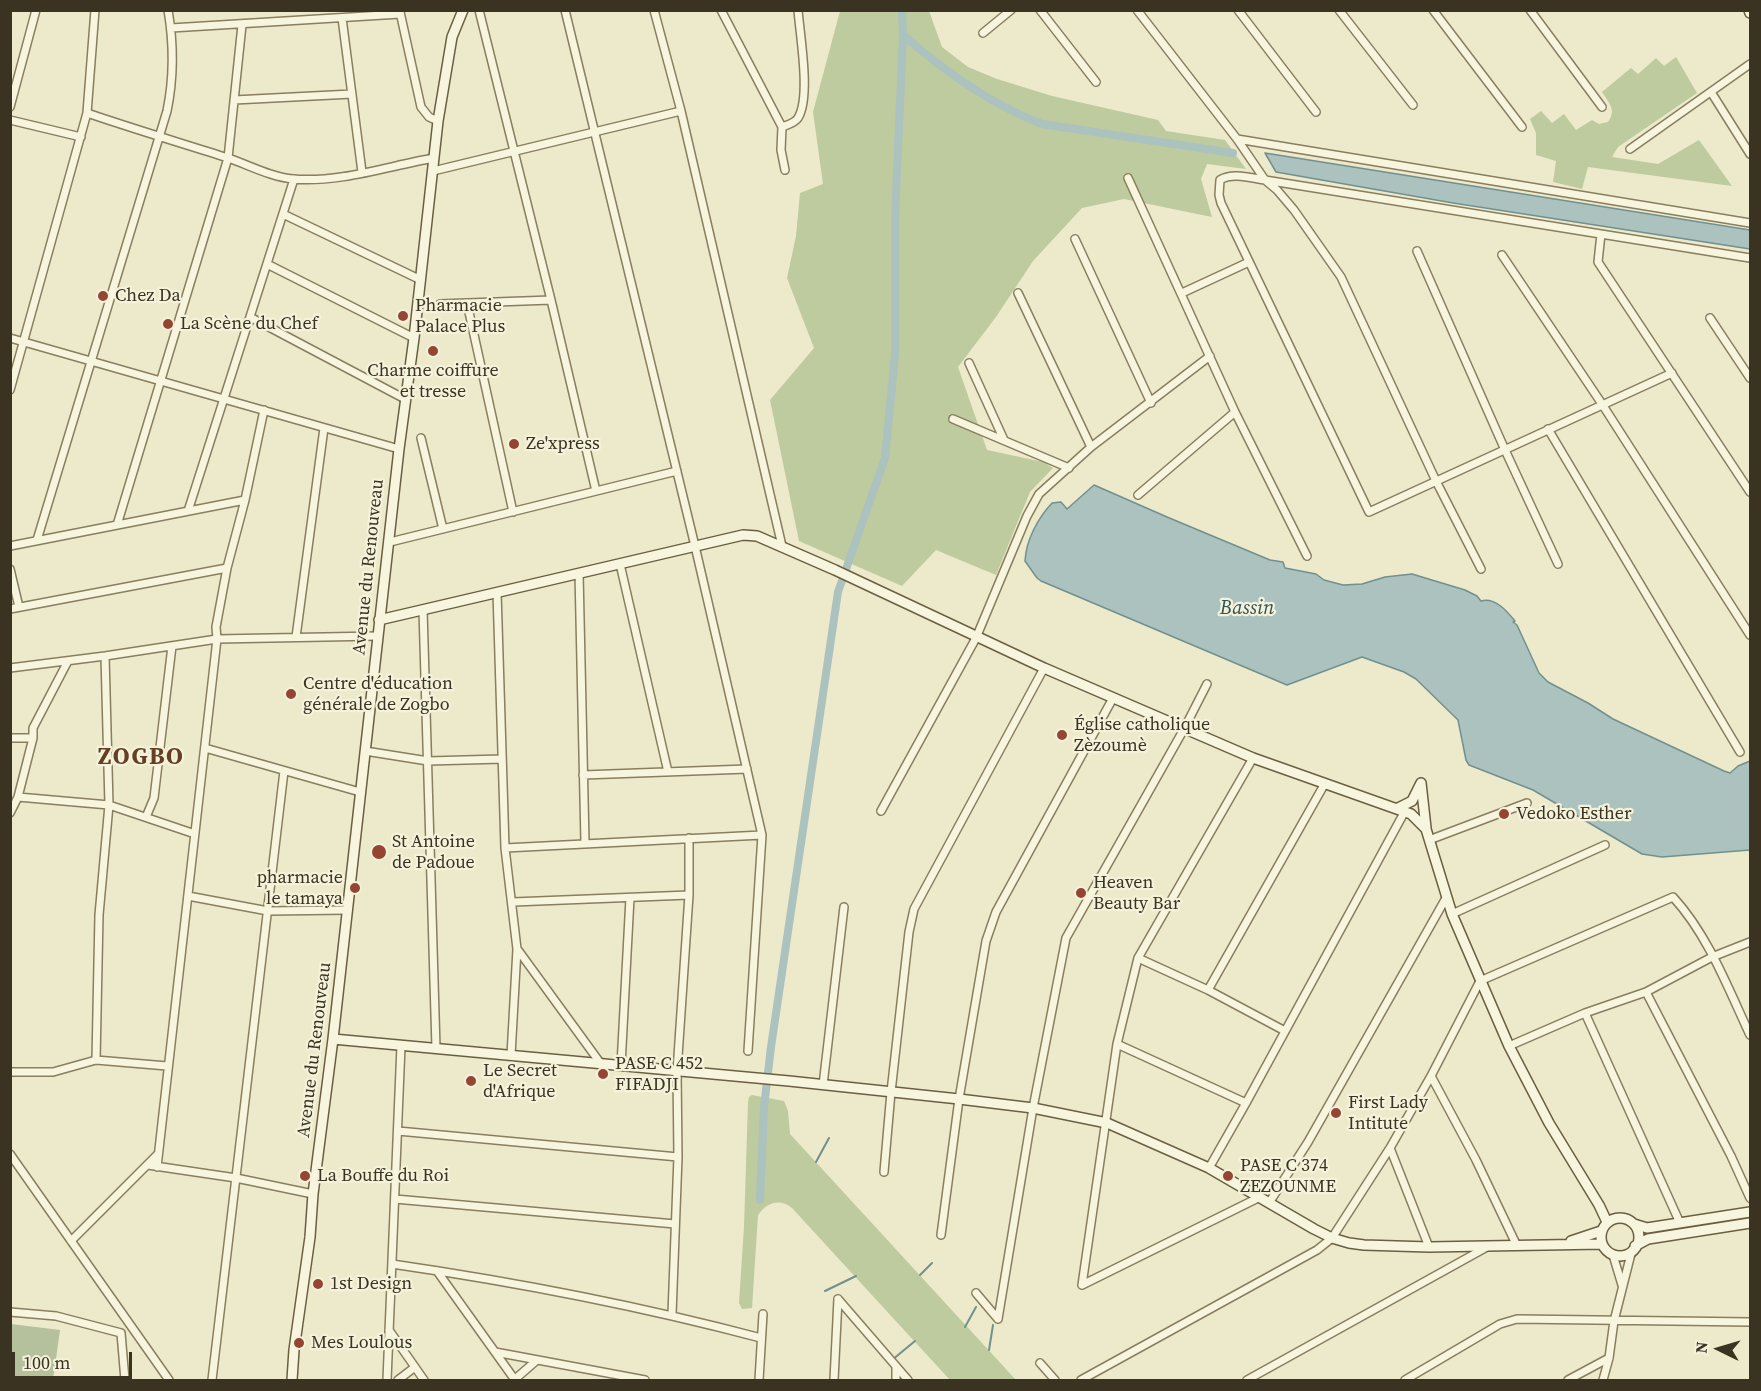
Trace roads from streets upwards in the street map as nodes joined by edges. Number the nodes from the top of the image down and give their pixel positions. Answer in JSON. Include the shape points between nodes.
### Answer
{"nodes":[{"id":1,"x":36,"y":10,"type":"edge"},
{"id":2,"x":95,"y":10,"type":"edge"},
{"id":3,"x":168,"y":10,"type":"edge"},
{"id":4,"x":463,"y":10,"type":"edge"},
{"id":5,"x":479,"y":10,"type":"edge"},
{"id":6,"x":565,"y":10,"type":"edge"},
{"id":7,"x":654,"y":10,"type":"edge"},
{"id":8,"x":721,"y":10,"type":"edge"},
{"id":9,"x":798,"y":10,"type":"edge"},
{"id":10,"x":1011,"y":10,"type":"edge"},
{"id":11,"x":1040,"y":10,"type":"edge"},
{"id":12,"x":1137,"y":10,"type":"edge"},
{"id":13,"x":1238,"y":10,"type":"edge"},
{"id":14,"x":1339,"y":10,"type":"edge"},
{"id":15,"x":1433,"y":10,"type":"edge"},
{"id":16,"x":1543,"y":10,"type":"edge"},
{"id":17,"x":400,"y":12,"type":"edge"},
{"id":18,"x":1532,"y":13,"type":"edge"},
{"id":19,"x":342,"y":18,"type":"junction"},
{"id":20,"x":242,"y":24,"type":"junction"},
{"id":21,"x":171,"y":28,"type":"junction"},
{"id":22,"x":983,"y":33,"type":"dead end"},
{"id":23,"x":1750,"y":64,"type":"edge"},
{"id":24,"x":1096,"y":82,"type":"dead end"},
{"id":25,"x":1711,"y":92,"type":"junction"},
{"id":26,"x":352,"y":94,"type":"junction"},
{"id":27,"x":234,"y":100,"type":"junction"},
{"id":28,"x":1413,"y":105,"type":"dead end"},
{"id":29,"x":10,"y":107,"type":"edge"},
{"id":30,"x":1602,"y":107,"type":"dead end"},
{"id":31,"x":681,"y":111,"type":"junction"},
{"id":32,"x":1316,"y":112,"type":"dead end"},
{"id":33,"x":87,"y":113,"type":"junction"},
{"id":34,"x":10,"y":120,"type":"edge"},
{"id":35,"x":438,"y":122,"type":"junction"},
{"id":36,"x":782,"y":127,"type":"junction"},
{"id":37,"x":1522,"y":127,"type":"dead end"},
{"id":38,"x":594,"y":132,"type":"junction"},
{"id":39,"x":81,"y":137,"type":"junction"},
{"id":40,"x":158,"y":137,"type":"junction"},
{"id":41,"x":1237,"y":139,"type":"junction"},
{"id":42,"x":1630,"y":149,"type":"dead end"},
{"id":43,"x":515,"y":151,"type":"junction"},
{"id":44,"x":1750,"y":154,"type":"edge"},
{"id":45,"x":228,"y":158,"type":"junction"},
{"id":46,"x":434,"y":158,"type":"junction"},
{"id":47,"x":785,"y":170,"type":"dead end"},
{"id":48,"x":433,"y":171,"type":"junction"},
{"id":49,"x":362,"y":172,"type":"junction"},
{"id":50,"x":1128,"y":178,"type":"dead end"},
{"id":51,"x":294,"y":179,"type":"junction"},
{"id":52,"x":1265,"y":180,"type":"junction"},
{"id":53,"x":283,"y":214,"type":"junction"},
{"id":54,"x":1750,"y":223,"type":"edge"},
{"id":55,"x":1600,"y":234,"type":"junction"},
{"id":56,"x":1075,"y":239,"type":"dead end"},
{"id":57,"x":1417,"y":251,"type":"dead end"},
{"id":58,"x":1502,"y":255,"type":"dead end"},
{"id":59,"x":1750,"y":258,"type":"edge"},
{"id":60,"x":1249,"y":262,"type":"junction"},
{"id":61,"x":267,"y":264,"type":"junction"},
{"id":62,"x":421,"y":280,"type":"junction"},
{"id":63,"x":1018,"y":293,"type":"dead end"},
{"id":64,"x":1182,"y":293,"type":"junction"},
{"id":65,"x":551,"y":300,"type":"junction"},
{"id":66,"x":467,"y":303,"type":"junction"},
{"id":67,"x":440,"y":304,"type":"dead end"},
{"id":68,"x":250,"y":317,"type":"junction"},
{"id":69,"x":1710,"y":318,"type":"dead end"},
{"id":70,"x":10,"y":338,"type":"edge"},
{"id":71,"x":414,"y":338,"type":"junction"},
{"id":72,"x":23,"y":341,"type":"junction"},
{"id":73,"x":1210,"y":356,"type":"junction"},
{"id":74,"x":91,"y":361,"type":"junction"},
{"id":75,"x":969,"y":363,"type":"dead end"},
{"id":76,"x":1672,"y":373,"type":"junction"},
{"id":77,"x":1750,"y":378,"type":"edge"},
{"id":78,"x":160,"y":381,"type":"junction"},
{"id":79,"x":10,"y":390,"type":"edge"},
{"id":80,"x":223,"y":399,"type":"junction"},
{"id":81,"x":405,"y":399,"type":"junction"},
{"id":82,"x":1151,"y":403,"type":"junction"},
{"id":83,"x":1602,"y":404,"type":"junction"},
{"id":84,"x":264,"y":410,"type":"junction"},
{"id":85,"x":1235,"y":412,"type":"junction"},
{"id":86,"x":954,"y":419,"type":"dead end"},
{"id":87,"x":324,"y":428,"type":"junction"},
{"id":88,"x":1548,"y":429,"type":"junction"},
{"id":89,"x":421,"y":438,"type":"dead end"},
{"id":90,"x":1004,"y":440,"type":"junction"},
{"id":91,"x":1091,"y":447,"type":"junction"},
{"id":92,"x":399,"y":449,"type":"junction"},
{"id":93,"x":1505,"y":450,"type":"junction"},
{"id":94,"x":1069,"y":468,"type":"junction"},
{"id":95,"x":677,"y":471,"type":"junction"},
{"id":96,"x":1436,"y":481,"type":"junction"},
{"id":97,"x":596,"y":491,"type":"junction"},
{"id":98,"x":1750,"y":492,"type":"edge"},
{"id":99,"x":1138,"y":495,"type":"dead end"},
{"id":100,"x":245,"y":500,"type":"junction"},
{"id":101,"x":188,"y":511,"type":"junction"},
{"id":102,"x":513,"y":512,"type":"junction"},
{"id":103,"x":117,"y":525,"type":"junction"},
{"id":104,"x":443,"y":529,"type":"junction"},
{"id":105,"x":37,"y":540,"type":"junction"},
{"id":106,"x":390,"y":542,"type":"junction"},
{"id":107,"x":10,"y":546,"type":"edge"},
{"id":108,"x":695,"y":546,"type":"junction"},
{"id":109,"x":782,"y":546,"type":"junction"},
{"id":110,"x":1307,"y":556,"type":"dead end"},
{"id":111,"x":620,"y":564,"type":"junction"},
{"id":112,"x":1558,"y":564,"type":"dead end"},
{"id":113,"x":227,"y":568,"type":"junction"},
{"id":114,"x":10,"y":569,"type":"edge"},
{"id":115,"x":1481,"y":569,"type":"dead end"},
{"id":116,"x":579,"y":573,"type":"junction"},
{"id":117,"x":497,"y":592,"type":"junction"},
{"id":118,"x":19,"y":607,"type":"junction"},
{"id":119,"x":10,"y":609,"type":"edge"},
{"id":120,"x":423,"y":610,"type":"junction"},
{"id":121,"x":379,"y":620,"type":"junction"},
{"id":122,"x":1750,"y":635,"type":"edge"},
{"id":123,"x":378,"y":636,"type":"junction"},
{"id":124,"x":296,"y":638,"type":"junction"},
{"id":125,"x":976,"y":638,"type":"junction"},
{"id":126,"x":217,"y":639,"type":"junction"},
{"id":127,"x":172,"y":646,"type":"junction"},
{"id":128,"x":105,"y":656,"type":"junction"},
{"id":129,"x":68,"y":661,"type":"junction"},
{"id":130,"x":10,"y":668,"type":"edge"},
{"id":131,"x":1044,"y":669,"type":"junction"},
{"id":132,"x":1207,"y":684,"type":"dead end"},
{"id":133,"x":1113,"y":698,"type":"junction"},
{"id":134,"x":1184,"y":729,"type":"junction"},
{"id":135,"x":10,"y":738,"type":"edge"},
{"id":136,"x":33,"y":738,"type":"junction"},
{"id":137,"x":205,"y":748,"type":"junction"},
{"id":138,"x":365,"y":751,"type":"junction"},
{"id":139,"x":1740,"y":752,"type":"dead end"},
{"id":140,"x":1253,"y":758,"type":"junction"},
{"id":141,"x":502,"y":759,"type":"junction"},
{"id":142,"x":428,"y":761,"type":"junction"},
{"id":143,"x":747,"y":769,"type":"junction"},
{"id":144,"x":284,"y":771,"type":"junction"},
{"id":145,"x":668,"y":772,"type":"junction"},
{"id":146,"x":583,"y":775,"type":"junction"},
{"id":147,"x":1324,"y":785,"type":"junction"},
{"id":148,"x":360,"y":792,"type":"junction"},
{"id":149,"x":18,"y":797,"type":"junction"},
{"id":150,"x":1527,"y":803,"type":"dead end"},
{"id":151,"x":109,"y":805,"type":"junction"},
{"id":152,"x":1401,"y":809,"type":"junction"},
{"id":153,"x":881,"y":812,"type":"dead end"},
{"id":154,"x":10,"y":813,"type":"edge"},
{"id":155,"x":146,"y":817,"type":"junction"},
{"id":156,"x":1426,"y":829,"type":"junction"},
{"id":157,"x":195,"y":834,"type":"junction"},
{"id":158,"x":762,"y":835,"type":"junction"},
{"id":159,"x":689,"y":838,"type":"junction"},
{"id":160,"x":1430,"y":840,"type":"junction"},
{"id":161,"x":585,"y":843,"type":"junction"},
{"id":162,"x":1605,"y":845,"type":"dead end"},
{"id":163,"x":505,"y":848,"type":"junction"},
{"id":164,"x":688,"y":895,"type":"junction"},
{"id":165,"x":188,"y":896,"type":"junction"},
{"id":166,"x":630,"y":898,"type":"junction"},
{"id":167,"x":1446,"y":898,"type":"junction"},
{"id":168,"x":513,"y":902,"type":"junction"},
{"id":169,"x":844,"y":907,"type":"dead end"},
{"id":170,"x":348,"y":910,"type":"junction"},
{"id":171,"x":268,"y":911,"type":"junction"},
{"id":172,"x":1452,"y":914,"type":"junction"},
{"id":173,"x":1750,"y":942,"type":"edge"},
{"id":174,"x":517,"y":949,"type":"junction"},
{"id":175,"x":1712,"y":957,"type":"junction"},
{"id":176,"x":1138,"y":958,"type":"junction"},
{"id":177,"x":1480,"y":981,"type":"junction"},
{"id":178,"x":1208,"y":990,"type":"junction"},
{"id":179,"x":1646,"y":992,"type":"junction"},
{"id":180,"x":1585,"y":1013,"type":"junction"},
{"id":181,"x":1285,"y":1031,"type":"junction"},
{"id":182,"x":1750,"y":1035,"type":"edge"},
{"id":183,"x":333,"y":1039,"type":"junction"},
{"id":184,"x":1117,"y":1044,"type":"junction"},
{"id":185,"x":401,"y":1046,"type":"junction"},
{"id":186,"x":1509,"y":1046,"type":"junction"},
{"id":187,"x":436,"y":1048,"type":"junction"},
{"id":188,"x":748,"y":1051,"type":"dead end"},
{"id":189,"x":512,"y":1055,"type":"junction"},
{"id":190,"x":96,"y":1060,"type":"junction"},
{"id":191,"x":601,"y":1064,"type":"junction"},
{"id":192,"x":167,"y":1065,"type":"junction"},
{"id":193,"x":621,"y":1065,"type":"junction"},
{"id":194,"x":677,"y":1071,"type":"junction"},
{"id":195,"x":10,"y":1072,"type":"edge"},
{"id":196,"x":1431,"y":1076,"type":"junction"},
{"id":197,"x":823,"y":1085,"type":"junction"},
{"id":198,"x":891,"y":1092,"type":"junction"},
{"id":199,"x":959,"y":1098,"type":"junction"},
{"id":200,"x":1246,"y":1103,"type":"junction"},
{"id":201,"x":1034,"y":1108,"type":"junction"},
{"id":202,"x":1107,"y":1123,"type":"junction"},
{"id":203,"x":398,"y":1131,"type":"junction"},
{"id":204,"x":1390,"y":1148,"type":"junction"},
{"id":205,"x":10,"y":1154,"type":"edge"},
{"id":206,"x":158,"y":1154,"type":"junction"},
{"id":207,"x":678,"y":1157,"type":"junction"},
{"id":208,"x":148,"y":1165,"type":"junction"},
{"id":209,"x":157,"y":1167,"type":"junction"},
{"id":210,"x":1209,"y":1168,"type":"junction"},
{"id":211,"x":884,"y":1172,"type":"dead end"},
{"id":212,"x":236,"y":1178,"type":"junction"},
{"id":213,"x":313,"y":1194,"type":"junction"},
{"id":214,"x":1260,"y":1197,"type":"junction"},
{"id":215,"x":1750,"y":1198,"type":"edge"},
{"id":216,"x":395,"y":1199,"type":"junction"},
{"id":217,"x":1269,"y":1203,"type":"junction"},
{"id":218,"x":1750,"y":1212,"type":"edge"},
{"id":219,"x":1680,"y":1223,"type":"junction"},
{"id":220,"x":1750,"y":1223,"type":"edge"},
{"id":221,"x":675,"y":1224,"type":"junction"},
{"id":222,"x":1608,"y":1224,"type":"junction"},
{"id":223,"x":1634,"y":1224,"type":"junction"},
{"id":224,"x":941,"y":1235,"type":"dead end"},
{"id":225,"x":1332,"y":1238,"type":"junction"},
{"id":226,"x":71,"y":1241,"type":"junction"},
{"id":227,"x":1563,"y":1244,"type":"junction"},
{"id":228,"x":1602,"y":1244,"type":"junction"},
{"id":229,"x":1516,"y":1246,"type":"junction"},
{"id":230,"x":1429,"y":1247,"type":"junction"},
{"id":231,"x":1487,"y":1247,"type":"junction"},
{"id":232,"x":1634,"y":1248,"type":"junction"},
{"id":233,"x":1613,"y":1255,"type":"junction"},
{"id":234,"x":392,"y":1264,"type":"junction"},
{"id":235,"x":437,"y":1270,"type":"junction"},
{"id":236,"x":1623,"y":1287,"type":"junction"},
{"id":237,"x":976,"y":1293,"type":"dead end"},
{"id":238,"x":10,"y":1311,"type":"edge"},
{"id":239,"x":672,"y":1314,"type":"junction"},
{"id":240,"x":763,"y":1314,"type":"dead end"},
{"id":241,"x":1614,"y":1321,"type":"junction"},
{"id":242,"x":1750,"y":1322,"type":"edge"},
{"id":243,"x":389,"y":1330,"type":"junction"},
{"id":244,"x":761,"y":1338,"type":"junction"},
{"id":245,"x":495,"y":1352,"type":"junction"},
{"id":246,"x":1609,"y":1358,"type":"junction"},
{"id":247,"x":537,"y":1360,"type":"junction"},
{"id":248,"x":1040,"y":1363,"type":"dead end"},
{"id":249,"x":415,"y":1367,"type":"junction"},
{"id":250,"x":896,"y":1367,"type":"junction"},
{"id":251,"x":627,"y":1379,"type":"edge"},
{"id":252,"x":125,"y":1380,"type":"edge"},
{"id":253,"x":169,"y":1380,"type":"edge"},
{"id":254,"x":212,"y":1380,"type":"edge"},
{"id":255,"x":292,"y":1380,"type":"edge"},
{"id":256,"x":387,"y":1380,"type":"edge"},
{"id":257,"x":398,"y":1380,"type":"edge"},
{"id":258,"x":424,"y":1380,"type":"edge"},
{"id":259,"x":515,"y":1380,"type":"edge"},
{"id":260,"x":645,"y":1380,"type":"edge"},
{"id":261,"x":759,"y":1380,"type":"edge"},
{"id":262,"x":834,"y":1380,"type":"edge"},
{"id":263,"x":896,"y":1380,"type":"edge"},
{"id":264,"x":908,"y":1380,"type":"edge"},
{"id":265,"x":1054,"y":1380,"type":"edge"},
{"id":266,"x":1082,"y":1380,"type":"edge"},
{"id":267,"x":1247,"y":1380,"type":"edge"},
{"id":268,"x":1405,"y":1380,"type":"edge"},
{"id":269,"x":1568,"y":1380,"type":"edge"},
{"id":270,"x":1603,"y":1380,"type":"edge"}],
"edges":[{"from":1,"to":29,"type":"street"},
{"from":2,"to":33,"type":"street"},
{"from":3,"to":21,"type":"street"},
{"from":4,"to":35,"type":"street","name":"Avenue du Renouveau","via":[[450,45]]},
{"from":5,"to":43,"type":"street"},
{"from":6,"to":38,"type":"street"},
{"from":7,"to":31,"type":"street"},
{"from":8,"to":36,"type":"street"},
{"from":9,"to":36,"type":"street","via":[[804,82],[802,108],[796,120]]},
{"from":10,"to":22,"type":"street"},
{"from":11,"to":24,"type":"street"},
{"from":12,"to":41,"type":"street"},
{"from":13,"to":32,"type":"street"},
{"from":14,"to":28,"type":"street"},
{"from":15,"to":37,"type":"street"},
{"from":16,"to":18,"type":"street"},
{"from":17,"to":19,"type":"street"},
{"from":17,"to":35,"type":"street","via":[[421,107]]},
{"from":18,"to":30,"type":"street"},
{"from":19,"to":20,"type":"street"},
{"from":19,"to":26,"type":"street"},
{"from":20,"to":21,"type":"street"},
{"from":20,"to":27,"type":"street"},
{"from":21,"to":40,"type":"street","via":[[172,86]]},
{"from":23,"to":25,"type":"street"},
{"from":25,"to":42,"type":"street"},
{"from":25,"to":44,"type":"street"},
{"from":26,"to":27,"type":"street"},
{"from":26,"to":49,"type":"street"},
{"from":27,"to":45,"type":"street"},
{"from":31,"to":38,"type":"street"},
{"from":31,"to":109,"type":"street"},
{"from":33,"to":39,"type":"street"},
{"from":33,"to":40,"type":"street"},
{"from":34,"to":39,"type":"street"},
{"from":35,"to":46,"type":"street","name":"Avenue du Renouveau"},
{"from":36,"to":47,"type":"street"},
{"from":38,"to":43,"type":"street"},
{"from":38,"to":95,"type":"street"},
{"from":39,"to":72,"type":"street"},
{"from":40,"to":45,"type":"street"},
{"from":40,"to":74,"type":"street"},
{"from":41,"to":52,"type":"street"},
{"from":41,"to":54,"type":"street"},
{"from":43,"to":48,"type":"street"},
{"from":43,"to":65,"type":"street"},
{"from":45,"to":51,"type":"street"},
{"from":45,"to":78,"type":"street"},
{"from":46,"to":48,"type":"street","name":"Avenue du Renouveau"},
{"from":46,"to":49,"type":"street"},
{"from":48,"to":62,"type":"street","name":"Avenue du Renouveau"},
{"from":49,"to":51,"type":"street","via":[[328,179]]},
{"from":50,"to":64,"type":"street"},
{"from":51,"to":53,"type":"street"},
{"from":52,"to":55,"type":"street"},
{"from":52,"to":60,"type":"street","via":[[1226,176],[1218,186],[1221,203]]},
{"from":52,"to":96,"type":"street","via":[[1294,210],[1341,277]]},
{"from":53,"to":61,"type":"street"},
{"from":53,"to":62,"type":"street"},
{"from":55,"to":59,"type":"street"},
{"from":55,"to":76,"type":"street","via":[[1598,262]]},
{"from":56,"to":82,"type":"street"},
{"from":57,"to":93,"type":"street"},
{"from":58,"to":83,"type":"street"},
{"from":60,"to":64,"type":"street"},
{"from":60,"to":96,"type":"street","via":[[1369,512]]},
{"from":61,"to":68,"type":"street"},
{"from":61,"to":71,"type":"street"},
{"from":62,"to":71,"type":"street","name":"Avenue du Renouveau"},
{"from":63,"to":91,"type":"street"},
{"from":64,"to":73,"type":"street"},
{"from":65,"to":66,"type":"street"},
{"from":65,"to":97,"type":"street"},
{"from":66,"to":67,"type":"street"},
{"from":66,"to":102,"type":"street"},
{"from":68,"to":80,"type":"street"},
{"from":68,"to":81,"type":"street"},
{"from":69,"to":77,"type":"street"},
{"from":70,"to":72,"type":"street"},
{"from":71,"to":81,"type":"street","name":"Avenue du Renouveau"},
{"from":72,"to":74,"type":"street"},
{"from":72,"to":79,"type":"street"},
{"from":73,"to":82,"type":"street"},
{"from":73,"to":85,"type":"street"},
{"from":74,"to":78,"type":"street"},
{"from":74,"to":105,"type":"street"},
{"from":75,"to":90,"type":"street"},
{"from":76,"to":83,"type":"street"},
{"from":76,"to":98,"type":"street"},
{"from":78,"to":80,"type":"street"},
{"from":78,"to":103,"type":"street"},
{"from":80,"to":84,"type":"street"},
{"from":80,"to":101,"type":"street"},
{"from":81,"to":92,"type":"street","name":"Avenue du Renouveau"},
{"from":82,"to":91,"type":"street"},
{"from":83,"to":88,"type":"street"},
{"from":83,"to":122,"type":"street"},
{"from":84,"to":87,"type":"street"},
{"from":84,"to":100,"type":"street"},
{"from":85,"to":99,"type":"street"},
{"from":85,"to":110,"type":"street"},
{"from":86,"to":90,"type":"street"},
{"from":87,"to":92,"type":"street"},
{"from":87,"to":124,"type":"street"},
{"from":88,"to":93,"type":"street"},
{"from":88,"to":139,"type":"street"},
{"from":89,"to":104,"type":"street"},
{"from":90,"to":94,"type":"street"},
{"from":91,"to":94,"type":"street"},
{"from":92,"to":106,"type":"street","name":"Avenue du Renouveau"},
{"from":93,"to":96,"type":"street"},
{"from":93,"to":112,"type":"street"},
{"from":94,"to":125,"type":"street","via":[[1038,494]]},
{"from":95,"to":97,"type":"street"},
{"from":95,"to":108,"type":"street"},
{"from":96,"to":115,"type":"street"},
{"from":97,"to":102,"type":"street"},
{"from":100,"to":101,"type":"street"},
{"from":100,"to":113,"type":"street"},
{"from":101,"to":103,"type":"street"},
{"from":102,"to":104,"type":"street"},
{"from":103,"to":105,"type":"street"},
{"from":104,"to":106,"type":"street"},
{"from":105,"to":107,"type":"street"},
{"from":106,"to":121,"type":"street","name":"Avenue du Renouveau"},
{"from":108,"to":109,"type":"street","via":[[751,535]]},
{"from":108,"to":111,"type":"street"},
{"from":108,"to":143,"type":"street"},
{"from":109,"to":125,"type":"street"},
{"from":111,"to":116,"type":"street"},
{"from":111,"to":145,"type":"street"},
{"from":113,"to":118,"type":"street"},
{"from":113,"to":126,"type":"street"},
{"from":114,"to":118,"type":"street"},
{"from":116,"to":117,"type":"street"},
{"from":116,"to":146,"type":"street"},
{"from":117,"to":120,"type":"street"},
{"from":117,"to":141,"type":"street"},
{"from":118,"to":119,"type":"street"},
{"from":120,"to":121,"type":"street"},
{"from":120,"to":142,"type":"street"},
{"from":121,"to":123,"type":"street","name":"Avenue du Renouveau"},
{"from":123,"to":124,"type":"street"},
{"from":123,"to":138,"type":"street","name":"Avenue du Renouveau"},
{"from":124,"to":126,"type":"street"},
{"from":125,"to":131,"type":"street"},
{"from":125,"to":153,"type":"street"},
{"from":126,"to":127,"type":"street"},
{"from":126,"to":137,"type":"street"},
{"from":127,"to":128,"type":"street"},
{"from":127,"to":155,"type":"street","via":[[154,798]]},
{"from":128,"to":129,"type":"street"},
{"from":128,"to":151,"type":"street"},
{"from":129,"to":130,"type":"street"},
{"from":129,"to":136,"type":"street","via":[[33,728]]},
{"from":131,"to":133,"type":"street"},
{"from":131,"to":198,"type":"street","via":[[915,909]]},
{"from":132,"to":134,"type":"street"},
{"from":133,"to":134,"type":"street"},
{"from":133,"to":199,"type":"street","via":[[996,912],[986,941]]},
{"from":134,"to":140,"type":"street"},
{"from":134,"to":201,"type":"street","via":[[1066,938]]},
{"from":135,"to":136,"type":"street"},
{"from":136,"to":149,"type":"street"},
{"from":137,"to":144,"type":"street"},
{"from":137,"to":157,"type":"street"},
{"from":138,"to":142,"type":"street"},
{"from":138,"to":148,"type":"street","name":"Avenue du Renouveau"},
{"from":140,"to":147,"type":"street"},
{"from":140,"to":176,"type":"street"},
{"from":141,"to":142,"type":"street"},
{"from":141,"to":163,"type":"street"},
{"from":142,"to":187,"type":"street"},
{"from":143,"to":145,"type":"street"},
{"from":143,"to":158,"type":"street"},
{"from":144,"to":148,"type":"street"},
{"from":144,"to":171,"type":"street"},
{"from":145,"to":146,"type":"street"},
{"from":146,"to":161,"type":"street"},
{"from":147,"to":152,"type":"street"},
{"from":147,"to":178,"type":"street"},
{"from":148,"to":170,"type":"street","name":"Avenue du Renouveau"},
{"from":149,"to":151,"type":"street"},
{"from":149,"to":154,"type":"street"},
{"from":150,"to":160,"type":"street"},
{"from":151,"to":155,"type":"street"},
{"from":151,"to":190,"type":"street","via":[[99,915]]},
{"from":152,"to":156,"type":"street","via":[[1416,817]]},
{"from":152,"to":156,"type":"street","via":[[1412,801],[1421,783]]},
{"from":152,"to":181,"type":"street"},
{"from":155,"to":157,"type":"street"},
{"from":156,"to":160,"type":"street"},
{"from":157,"to":165,"type":"street"},
{"from":158,"to":159,"type":"street"},
{"from":158,"to":188,"type":"street"},
{"from":159,"to":161,"type":"street"},
{"from":159,"to":164,"type":"street"},
{"from":160,"to":167,"type":"street"},
{"from":161,"to":163,"type":"street"},
{"from":162,"to":172,"type":"street"},
{"from":163,"to":168,"type":"street"},
{"from":164,"to":166,"type":"street"},
{"from":164,"to":194,"type":"street"},
{"from":165,"to":171,"type":"street"},
{"from":165,"to":192,"type":"street"},
{"from":166,"to":168,"type":"street"},
{"from":166,"to":193,"type":"street"},
{"from":167,"to":172,"type":"street"},
{"from":167,"to":217,"type":"street","via":[[1308,1143]]},
{"from":168,"to":174,"type":"street"},
{"from":169,"to":197,"type":"street"},
{"from":170,"to":171,"type":"street"},
{"from":170,"to":183,"type":"street","name":"Avenue du Renouveau"},
{"from":171,"to":212,"type":"street"},
{"from":172,"to":177,"type":"street"},
{"from":173,"to":175,"type":"street"},
{"from":174,"to":189,"type":"street"},
{"from":174,"to":191,"type":"street"},
{"from":175,"to":177,"type":"street","via":[[1673,897]]},
{"from":175,"to":179,"type":"street"},
{"from":175,"to":182,"type":"street"},
{"from":176,"to":178,"type":"street"},
{"from":176,"to":184,"type":"street"},
{"from":177,"to":186,"type":"street"},
{"from":177,"to":196,"type":"street"},
{"from":178,"to":181,"type":"street"},
{"from":179,"to":180,"type":"street"},
{"from":179,"to":215,"type":"street"},
{"from":180,"to":186,"type":"street"},
{"from":180,"to":219,"type":"street"},
{"from":181,"to":200,"type":"street"},
{"from":183,"to":185,"type":"street"},
{"from":183,"to":213,"type":"street","name":"Avenue du Renouveau"},
{"from":184,"to":200,"type":"street"},
{"from":184,"to":202,"type":"street"},
{"from":185,"to":187,"type":"street"},
{"from":185,"to":203,"type":"street"},
{"from":186,"to":222,"type":"street"},
{"from":187,"to":189,"type":"street"},
{"from":189,"to":191,"type":"street"},
{"from":190,"to":192,"type":"street"},
{"from":190,"to":195,"type":"street","via":[[53,1072]]},
{"from":191,"to":193,"type":"street"},
{"from":192,"to":206,"type":"street"},
{"from":193,"to":194,"type":"street"},
{"from":194,"to":197,"type":"street"},
{"from":194,"to":207,"type":"street"},
{"from":196,"to":204,"type":"street"},
{"from":196,"to":229,"type":"street"},
{"from":197,"to":198,"type":"street"},
{"from":198,"to":199,"type":"street"},
{"from":198,"to":211,"type":"street"},
{"from":199,"to":201,"type":"street"},
{"from":199,"to":224,"type":"street"},
{"from":200,"to":210,"type":"street"},
{"from":201,"to":202,"type":"street"},
{"from":201,"to":237,"type":"street","via":[[998,1319]]},
{"from":202,"to":210,"type":"street"},
{"from":202,"to":214,"type":"street","via":[[1082,1284]]},
{"from":203,"to":207,"type":"street"},
{"from":203,"to":216,"type":"street"},
{"from":204,"to":225,"type":"street"},
{"from":204,"to":230,"type":"street"},
{"from":205,"to":226,"type":"street"},
{"from":206,"to":208,"type":"street"},
{"from":206,"to":209,"type":"street"},
{"from":207,"to":221,"type":"street"},
{"from":208,"to":209,"type":"street"},
{"from":208,"to":226,"type":"street"},
{"from":209,"to":212,"type":"street"},
{"from":210,"to":214,"type":"street"},
{"from":212,"to":213,"type":"street"},
{"from":212,"to":254,"type":"street"},
{"from":213,"to":255,"type":"street","name":"Avenue du Renouveau"},
{"from":214,"to":217,"type":"street"},
{"from":216,"to":221,"type":"street"},
{"from":216,"to":234,"type":"street"},
{"from":217,"to":225,"type":"street"},
{"from":218,"to":219,"type":"street"},
{"from":219,"to":223,"type":"street","via":[[1647,1228]]},
{"from":220,"to":232,"type":"street","via":[[1648,1239]]},
{"from":221,"to":239,"type":"street"},
{"from":222,"to":223,"type":"street","via":[[1622,1218]]},
{"from":222,"to":227,"type":"street"},
{"from":222,"to":228,"type":"street"},
{"from":223,"to":232,"type":"street","via":[[1638,1234]]},
{"from":225,"to":230,"type":"street","via":[[1364,1245]]},
{"from":225,"to":266,"type":"street","via":[[1317,1250]]},
{"from":226,"to":253,"type":"street"},
{"from":227,"to":228,"type":"street"},
{"from":227,"to":229,"type":"street"},
{"from":228,"to":233,"type":"street"},
{"from":229,"to":231,"type":"street"},
{"from":230,"to":231,"type":"street"},
{"from":231,"to":267,"type":"street"},
{"from":232,"to":233,"type":"street","via":[[1624,1255]]},
{"from":232,"to":236,"type":"street"},
{"from":233,"to":236,"type":"street"},
{"from":234,"to":235,"type":"street"},
{"from":234,"to":243,"type":"street"},
{"from":235,"to":239,"type":"street"},
{"from":235,"to":245,"type":"street"},
{"from":236,"to":241,"type":"street"},
{"from":238,"to":252,"type":"street","via":[[56,1316],[121,1333]]},
{"from":239,"to":244,"type":"street"},
{"from":240,"to":244,"type":"street"},
{"from":241,"to":242,"type":"street"},
{"from":241,"to":246,"type":"street"},
{"from":241,"to":268,"type":"street","via":[[1517,1319],[1500,1324]]},
{"from":243,"to":249,"type":"street"},
{"from":243,"to":256,"type":"street"},
{"from":244,"to":261,"type":"street"},
{"from":245,"to":247,"type":"street"},
{"from":245,"to":259,"type":"street"},
{"from":246,"to":269,"type":"street"},
{"from":246,"to":270,"type":"street"},
{"from":247,"to":251,"type":"street"},
{"from":247,"to":259,"type":"street"},
{"from":248,"to":265,"type":"street"},
{"from":249,"to":257,"type":"street"},
{"from":249,"to":258,"type":"street"},
{"from":250,"to":262,"type":"street","via":[[838,1299]]},
{"from":250,"to":263,"type":"street"},
{"from":250,"to":264,"type":"street"},
{"from":251,"to":260,"type":"street"}]}
